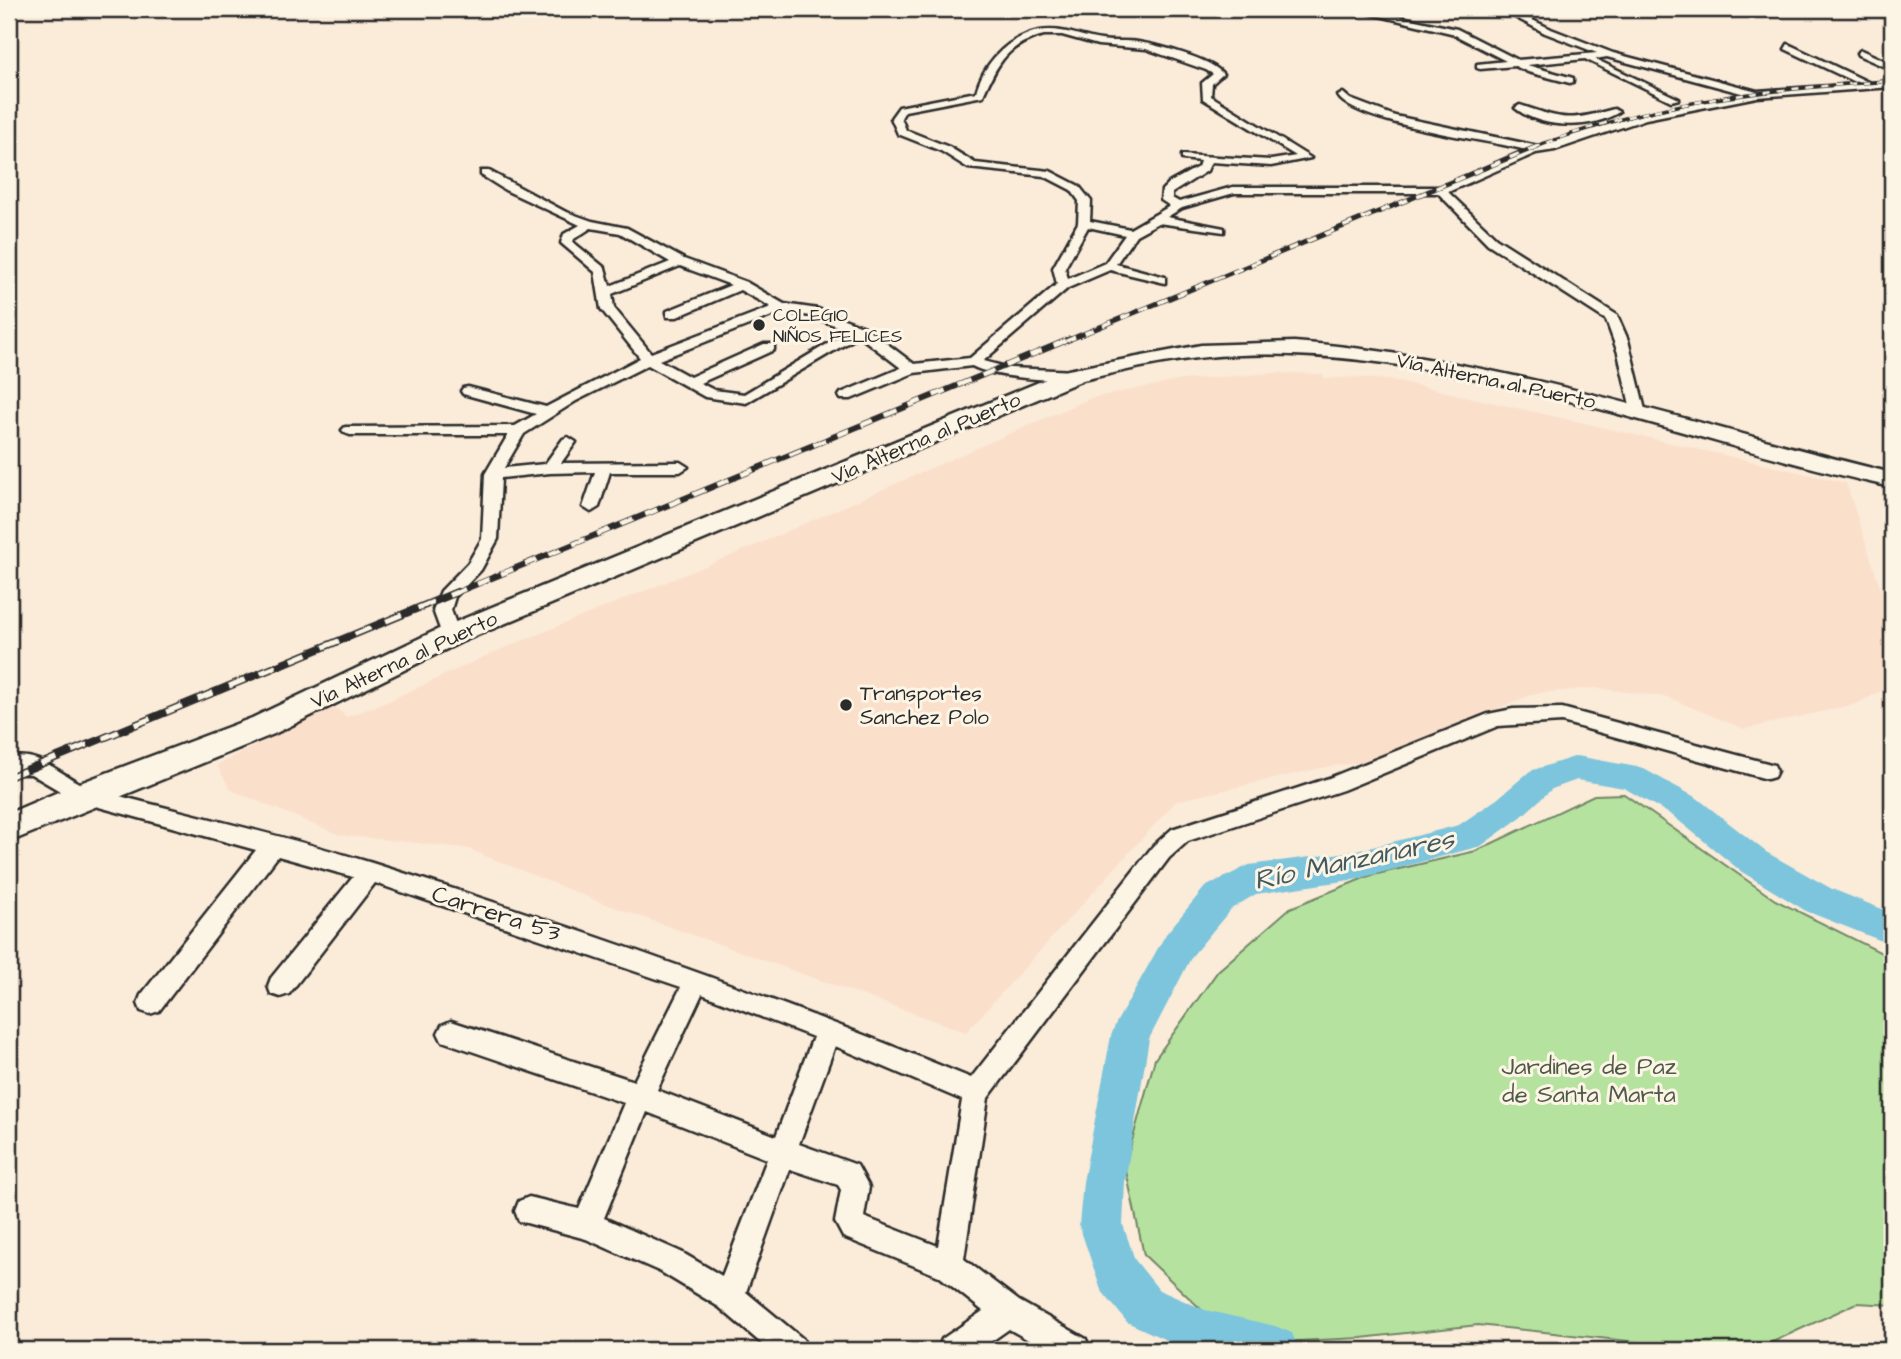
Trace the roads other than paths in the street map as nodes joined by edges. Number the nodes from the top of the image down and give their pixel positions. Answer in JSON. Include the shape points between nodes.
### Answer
{"nodes":[{"id":1,"x":1354,"y":9,"type":"edge"},
{"id":2,"x":1504,"y":9,"type":"edge"},
{"id":3,"x":1760,"y":9,"type":"edge"},
{"id":4,"x":1779,"y":12,"type":"dead end"},
{"id":5,"x":1788,"y":47,"type":"dead end"},
{"id":6,"x":1861,"y":53,"type":"dead end"},
{"id":7,"x":1610,"y":55,"type":"junction"},
{"id":8,"x":1588,"y":59,"type":"junction"},
{"id":9,"x":1518,"y":64,"type":"junction"},
{"id":10,"x":1480,"y":66,"type":"dead end"},
{"id":11,"x":1892,"y":67,"type":"edge"},
{"id":12,"x":1663,"y":69,"type":"junction"},
{"id":13,"x":1627,"y":78,"type":"junction"},
{"id":14,"x":1892,"y":78,"type":"edge"},
{"id":15,"x":1570,"y":79,"type":"dead end"},
{"id":16,"x":1862,"y":82,"type":"junction"},
{"id":17,"x":1892,"y":84,"type":"edge"},
{"id":18,"x":1739,"y":89,"type":"junction"},
{"id":19,"x":1756,"y":94,"type":"junction"},
{"id":20,"x":1674,"y":99,"type":"junction"},
{"id":21,"x":1636,"y":107,"type":"dead end"},
{"id":22,"x":1520,"y":108,"type":"dead end"},
{"id":23,"x":1623,"y":110,"type":"dead end"},
{"id":24,"x":1602,"y":116,"type":"junction"},
{"id":25,"x":1614,"y":127,"type":"junction"},
{"id":26,"x":1534,"y":148,"type":"junction"},
{"id":27,"x":1186,"y":157,"type":"dead end"},
{"id":28,"x":1206,"y":160,"type":"junction"},
{"id":29,"x":485,"y":173,"type":"dead end"},
{"id":30,"x":1442,"y":191,"type":"junction"},
{"id":31,"x":1178,"y":206,"type":"junction"},
{"id":32,"x":1157,"y":219,"type":"junction"},
{"id":33,"x":1084,"y":223,"type":"junction"},
{"id":34,"x":589,"y":224,"type":"junction"},
{"id":35,"x":1220,"y":230,"type":"dead end"},
{"id":36,"x":1132,"y":233,"type":"junction"},
{"id":37,"x":680,"y":262,"type":"junction"},
{"id":38,"x":1108,"y":266,"type":"junction"},
{"id":39,"x":1161,"y":279,"type":"dead end"},
{"id":40,"x":742,"y":285,"type":"junction"},
{"id":41,"x":1064,"y":285,"type":"junction"},
{"id":42,"x":603,"y":293,"type":"junction"},
{"id":43,"x":781,"y":308,"type":"junction"},
{"id":44,"x":672,"y":314,"type":"dead end"},
{"id":45,"x":860,"y":330,"type":"junction"},
{"id":46,"x":769,"y":347,"type":"dead end"},
{"id":47,"x":648,"y":359,"type":"junction"},
{"id":48,"x":974,"y":362,"type":"junction"},
{"id":49,"x":911,"y":369,"type":"junction"},
{"id":50,"x":1076,"y":375,"type":"junction"},
{"id":51,"x":688,"y":383,"type":"junction"},
{"id":52,"x":468,"y":391,"type":"dead end"},
{"id":53,"x":846,"y":396,"type":"dead end"},
{"id":54,"x":547,"y":412,"type":"junction"},
{"id":55,"x":1639,"y":414,"type":"junction"},
{"id":56,"x":350,"y":430,"type":"dead end"},
{"id":57,"x":518,"y":431,"type":"junction"},
{"id":58,"x":568,"y":442,"type":"dead end"},
{"id":59,"x":680,"y":467,"type":"dead end"},
{"id":60,"x":550,"y":468,"type":"junction"},
{"id":61,"x":604,"y":468,"type":"junction"},
{"id":62,"x":493,"y":474,"type":"junction"},
{"id":63,"x":1892,"y":480,"type":"edge"},
{"id":64,"x":591,"y":507,"type":"dead end"},
{"id":65,"x":452,"y":635,"type":"junction"},
{"id":66,"x":9,"y":766,"type":"edge"},
{"id":67,"x":1767,"y":771,"type":"dead end"},
{"id":68,"x":84,"y":795,"type":"junction"},
{"id":69,"x":9,"y":828,"type":"edge"},
{"id":70,"x":272,"y":847,"type":"junction"},
{"id":71,"x":370,"y":872,"type":"junction"},
{"id":72,"x":696,"y":981,"type":"junction"},
{"id":73,"x":280,"y":986,"type":"dead end"},
{"id":74,"x":150,"y":1003,"type":"dead end"},
{"id":75,"x":828,"y":1031,"type":"junction"},
{"id":76,"x":451,"y":1033,"type":"dead end"},
{"id":77,"x":976,"y":1094,"type":"junction"},
{"id":78,"x":640,"y":1096,"type":"junction"},
{"id":79,"x":782,"y":1152,"type":"junction"},
{"id":80,"x":529,"y":1211,"type":"dead end"},
{"id":81,"x":587,"y":1224,"type":"junction"},
{"id":82,"x":949,"y":1265,"type":"junction"},
{"id":83,"x":729,"y":1297,"type":"junction"},
{"id":84,"x":1008,"y":1312,"type":"junction"},
{"id":85,"x":792,"y":1350,"type":"edge"},
{"id":86,"x":953,"y":1350,"type":"edge"},
{"id":87,"x":1075,"y":1350,"type":"edge"}],
"edges":[{"from":1,"to":9,"type":"street","via":[[1454,31]]},
{"from":2,"to":7,"type":"street"},
{"from":3,"to":4,"type":"street"},
{"from":5,"to":16,"type":"street"},
{"from":6,"to":11,"type":"street"},
{"from":7,"to":8,"type":"street"},
{"from":7,"to":12,"type":"street"},
{"from":8,"to":9,"type":"street"},
{"from":8,"to":13,"type":"street"},
{"from":9,"to":10,"type":"street"},
{"from":9,"to":15,"type":"street"},
{"from":12,"to":13,"type":"street"},
{"from":12,"to":18,"type":"street"},
{"from":13,"to":20,"type":"street"},
{"from":14,"to":16,"type":"street"},
{"from":16,"to":17,"type":"street"},
{"from":16,"to":19,"type":"street"},
{"from":18,"to":19,"type":"street"},
{"from":18,"to":20,"type":"street"},
{"from":19,"to":25,"type":"street"},
{"from":20,"to":21,"type":"street"},
{"from":22,"to":24,"type":"street","via":[[1558,123]]},
{"from":23,"to":24,"type":"street"},
{"from":24,"to":25,"type":"street"},
{"from":25,"to":26,"type":"street","via":[[1550,148]]},
{"from":26,"to":26,"type":"street","via":[[1388,118],[1342,98],[1507,132]]},
{"from":26,"to":30,"type":"street"},
{"from":27,"to":28,"type":"street"},
{"from":28,"to":31,"type":"street","via":[[1203,169],[1166,192],[1167,200]]},
{"from":28,"to":33,"type":"street","via":[[1271,163],[1306,158],[1206,97],[1207,83],[1217,72],[1147,46],[1098,42],[1059,32],[1038,33],[1002,52],[982,82],[980,94],[902,109],[896,118],[902,132],[972,166],[1046,173],[1074,188],[1085,201]]},
{"from":29,"to":34,"type":"street"},
{"from":30,"to":31,"type":"street","via":[[1233,190]]},
{"from":30,"to":55,"type":"street","via":[[1492,241],[1612,318],[1622,336]]},
{"from":31,"to":32,"type":"street"},
{"from":32,"to":35,"type":"street"},
{"from":32,"to":36,"type":"street"},
{"from":33,"to":36,"type":"street"},
{"from":33,"to":41,"type":"street","via":[[1059,268]]},
{"from":34,"to":37,"type":"street","via":[[623,230]]},
{"from":34,"to":42,"type":"street","via":[[568,237],[567,243],[601,271]]},
{"from":36,"to":38,"type":"street"},
{"from":37,"to":40,"type":"street"},
{"from":37,"to":42,"type":"street"},
{"from":38,"to":39,"type":"street"},
{"from":38,"to":41,"type":"street"},
{"from":40,"to":43,"type":"street"},
{"from":40,"to":44,"type":"street"},
{"from":41,"to":48,"type":"street"},
{"from":42,"to":47,"type":"street","via":[[608,309]]},
{"from":43,"to":45,"type":"street","via":[[813,312]]},
{"from":43,"to":47,"type":"street"},
{"from":45,"to":49,"type":"street"},
{"from":45,"to":51,"type":"street","via":[[746,399],[710,394]]},
{"from":46,"to":51,"type":"street"},
{"from":47,"to":51,"type":"street"},
{"from":47,"to":54,"type":"street"},
{"from":48,"to":49,"type":"street"},
{"from":48,"to":50,"type":"street","via":[[1010,372]]},
{"from":49,"to":53,"type":"street"},
{"from":50,"to":55,"type":"main road","name":"Vía Alterna al Puerto","via":[[1143,360],[1242,348],[1321,350],[1417,360]]},
{"from":50,"to":65,"type":"main road","name":"Vía Alterna al Puerto"},
{"from":52,"to":54,"type":"street"},
{"from":54,"to":57,"type":"street"},
{"from":55,"to":63,"type":"main road","name":"Vía Alterna al Puerto"},
{"from":56,"to":57,"type":"street"},
{"from":57,"to":62,"type":"street"},
{"from":58,"to":60,"type":"street"},
{"from":59,"to":61,"type":"street"},
{"from":60,"to":61,"type":"street"},
{"from":60,"to":62,"type":"street"},
{"from":61,"to":64,"type":"street"},
{"from":62,"to":65,"type":"street","via":[[490,539],[475,566],[447,595],[442,610]]},
{"from":65,"to":68,"type":"main road","name":"Vía Alterna al Puerto","via":[[263,726]]},
{"from":66,"to":68,"type":"street","name":"Carrera 53","via":[[35,766]]},
{"from":67,"to":77,"type":"street","via":[[1562,715],[1513,716],[1494,719],[1336,784],[1192,830],[1161,852]]},
{"from":68,"to":69,"type":"main road","name":"Vía Alterna al Puerto"},
{"from":68,"to":70,"type":"street","name":"Carrera 53"},
{"from":70,"to":71,"type":"street","name":"Carrera 53"},
{"from":70,"to":74,"type":"street"},
{"from":71,"to":72,"type":"street","name":"Carrera 53"},
{"from":71,"to":73,"type":"street"},
{"from":72,"to":75,"type":"street","name":"Carrera 53"},
{"from":72,"to":78,"type":"street"},
{"from":75,"to":77,"type":"street","name":"Carrera 53"},
{"from":75,"to":79,"type":"street"},
{"from":76,"to":78,"type":"street"},
{"from":77,"to":82,"type":"street"},
{"from":78,"to":79,"type":"street"},
{"from":78,"to":81,"type":"street"},
{"from":79,"to":82,"type":"street","via":[[853,1180],[849,1222],[859,1232]]},
{"from":79,"to":83,"type":"street"},
{"from":80,"to":81,"type":"street"},
{"from":81,"to":83,"type":"street","via":[[671,1262]]},
{"from":82,"to":84,"type":"street"},
{"from":83,"to":85,"type":"street"},
{"from":84,"to":86,"type":"street"},
{"from":84,"to":87,"type":"street"}]}
